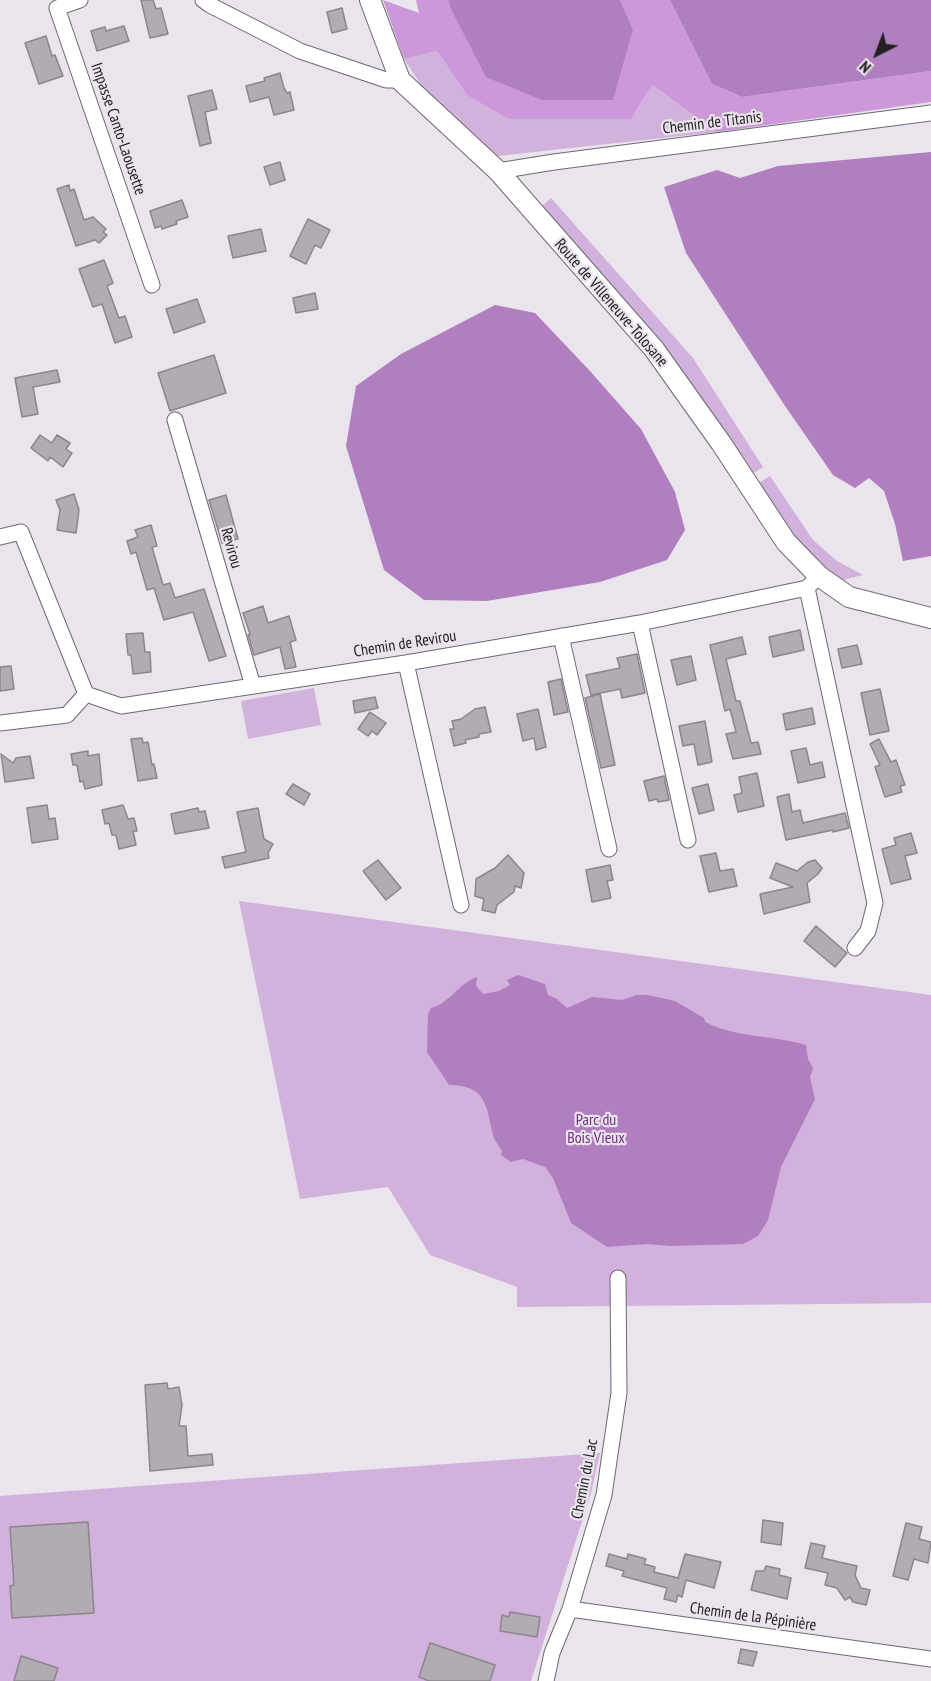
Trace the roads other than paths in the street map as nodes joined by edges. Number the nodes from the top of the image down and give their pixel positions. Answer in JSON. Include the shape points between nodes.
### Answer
{"nodes":[{"id":1,"x":80,"y":0,"type":"edge"},
{"id":2,"x":203,"y":0,"type":"edge"},
{"id":3,"x":370,"y":0,"type":"edge"},
{"id":4,"x":400,"y":81,"type":"junction"},
{"id":5,"x":931,"y":113,"type":"edge"},
{"id":6,"x":498,"y":171,"type":"junction"},
{"id":7,"x":152,"y":285,"type":"dead end"},
{"id":8,"x":175,"y":420,"type":"dead end"},
{"id":9,"x":0,"y":537,"type":"edge"},
{"id":10,"x":813,"y":582,"type":"junction"},
{"id":11,"x":931,"y":618,"type":"edge"},
{"id":12,"x":640,"y":623,"type":"junction"},
{"id":13,"x":561,"y":636,"type":"junction"},
{"id":14,"x":406,"y":663,"type":"junction"},
{"id":15,"x":253,"y":686,"type":"junction"},
{"id":16,"x":86,"y":694,"type":"junction"},
{"id":17,"x":0,"y":723,"type":"edge"},
{"id":18,"x":688,"y":840,"type":"dead end"},
{"id":19,"x":609,"y":849,"type":"dead end"},
{"id":20,"x":461,"y":905,"type":"dead end"},
{"id":21,"x":855,"y":948,"type":"dead end"},
{"id":22,"x":618,"y":1278,"type":"dead end"},
{"id":23,"x":570,"y":1610,"type":"junction"},
{"id":24,"x":931,"y":1659,"type":"edge"},
{"id":25,"x":546,"y":1681,"type":"edge"}],
"edges":[{"from":1,"to":7,"type":"street","name":"Impasse Canto-Laousette","via":[[57,8]]},
{"from":2,"to":4,"type":"street","via":[[300,51],[386,80]]},
{"from":3,"to":4,"type":"street","name":"Route de Villeneuve-Tolosane"},
{"from":4,"to":6,"type":"street","name":"Route de Villeneuve-Tolosane"},
{"from":5,"to":6,"type":"street","name":"Chemin de Titanis"},
{"from":6,"to":10,"type":"street","name":"Route de Villeneuve-Tolosane","via":[[654,349]]},
{"from":8,"to":15,"type":"street","name":"Revirou"},
{"from":9,"to":16,"type":"street","via":[[21,532]]},
{"from":10,"to":11,"type":"street","name":"Route de Villeneuve-Tolosane","via":[[849,597]]},
{"from":10,"to":12,"type":"street","name":"Chemin de Revirou"},
{"from":10,"to":21,"type":"street","via":[[875,903],[868,931]]},
{"from":12,"to":13,"type":"street","name":"Chemin de Revirou"},
{"from":12,"to":18,"type":"street"},
{"from":13,"to":14,"type":"street","name":"Chemin de Revirou"},
{"from":13,"to":19,"type":"street"},
{"from":14,"to":15,"type":"street","name":"Chemin de Revirou"},
{"from":14,"to":20,"type":"street"},
{"from":15,"to":16,"type":"street","name":"Chemin de Revirou","via":[[121,705]]},
{"from":16,"to":17,"type":"street","via":[[67,715]]},
{"from":22,"to":23,"type":"street","name":"Chemin du Lac","via":[[619,1393],[604,1495]]},
{"from":23,"to":24,"type":"street","name":"Chemin de la Pépinière"},
{"from":23,"to":25,"type":"street","name":"Chemin du Lac","via":[[552,1653]]}]}
